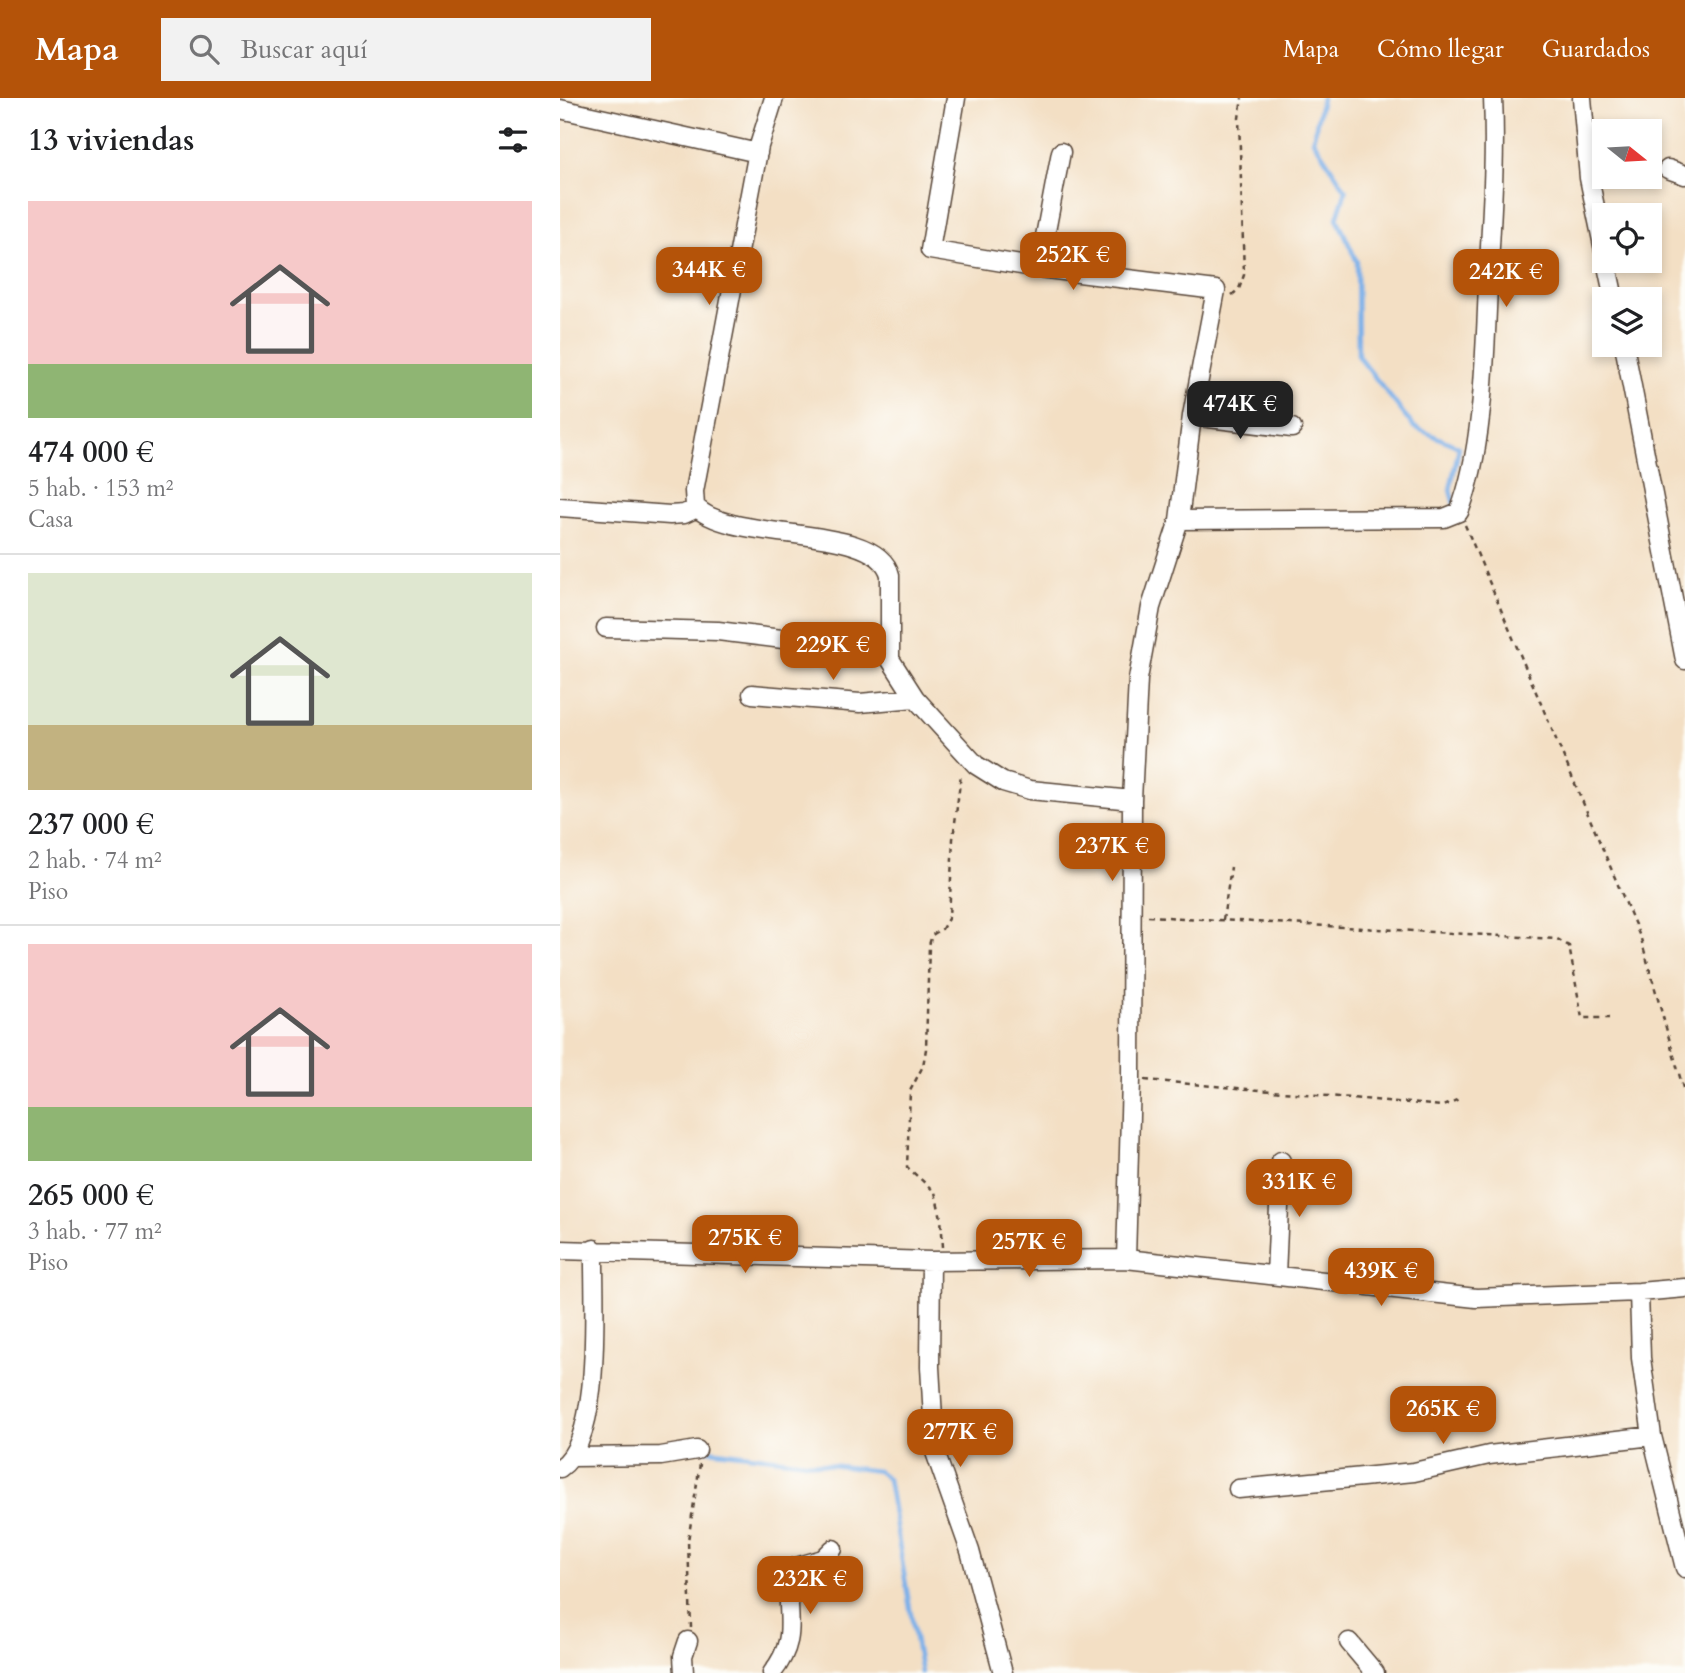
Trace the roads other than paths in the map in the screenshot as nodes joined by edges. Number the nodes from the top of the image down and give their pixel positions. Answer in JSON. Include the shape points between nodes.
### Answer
{"nodes":[{"id":1,"x":774,"y":98,"type":"edge"},
{"id":2,"x":956,"y":98,"type":"edge"},
{"id":3,"x":1493,"y":98,"type":"edge"},
{"id":4,"x":1582,"y":98,"type":"edge"},
{"id":5,"x":560,"y":109,"type":"edge"},
{"id":6,"x":1061,"y":152,"type":"dead end"},
{"id":7,"x":758,"y":153,"type":"junction"},
{"id":8,"x":1594,"y":203,"type":"edge"},
{"id":9,"x":1039,"y":268,"type":"junction"},
{"id":10,"x":1626,"y":357,"type":"edge"},
{"id":11,"x":1192,"y":416,"type":"junction"},
{"id":12,"x":1292,"y":428,"type":"dead end"},
{"id":13,"x":560,"y":507,"type":"edge"},
{"id":14,"x":697,"y":508,"type":"junction"},
{"id":15,"x":1179,"y":520,"type":"junction"},
{"id":16,"x":606,"y":628,"type":"dead end"},
{"id":17,"x":887,"y":652,"type":"junction"},
{"id":18,"x":1685,"y":660,"type":"edge"},
{"id":19,"x":752,"y":694,"type":"dead end"},
{"id":20,"x":915,"y":698,"type":"junction"},
{"id":21,"x":1132,"y":800,"type":"junction"},
{"id":22,"x":1281,"y":1160,"type":"dead end"},
{"id":23,"x":594,"y":1249,"type":"junction"},
{"id":24,"x":560,"y":1250,"type":"edge"},
{"id":25,"x":1126,"y":1259,"type":"junction"},
{"id":26,"x":937,"y":1261,"type":"junction"},
{"id":27,"x":1276,"y":1275,"type":"junction"},
{"id":28,"x":1685,"y":1288,"type":"edge"},
{"id":29,"x":1639,"y":1292,"type":"junction"},
{"id":30,"x":1651,"y":1436,"type":"junction"},
{"id":31,"x":697,"y":1450,"type":"road end"},
{"id":32,"x":566,"y":1463,"type":"edge"},
{"id":33,"x":1238,"y":1489,"type":"dead end"},
{"id":34,"x":832,"y":1549,"type":"dead end"},
{"id":35,"x":1685,"y":1568,"type":"edge"},
{"id":36,"x":688,"y":1641,"type":"road end"},
{"id":37,"x":1349,"y":1642,"type":"dead end"},
{"id":38,"x":684,"y":1673,"type":"edge"},
{"id":39,"x":772,"y":1673,"type":"edge"},
{"id":40,"x":1003,"y":1673,"type":"edge"},
{"id":41,"x":1375,"y":1673,"type":"edge"}],
"edges":[{"from":1,"to":7,"type":"street"},
{"from":2,"to":9,"type":"street","via":[[930,250]]},
{"from":3,"to":15,"type":"street","via":[[1495,162],[1480,403],[1459,512],[1444,518]]},
{"from":4,"to":8,"type":"street"},
{"from":5,"to":7,"type":"street"},
{"from":6,"to":9,"type":"street"},
{"from":7,"to":14,"type":"street","via":[[694,491]]},
{"from":9,"to":11,"type":"street","via":[[1216,290]]},
{"from":10,"to":18,"type":"street"},
{"from":11,"to":12,"type":"street"},
{"from":11,"to":15,"type":"street"},
{"from":13,"to":14,"type":"street","via":[[670,514]]},
{"from":14,"to":17,"type":"street","via":[[720,520],[863,549],[882,560],[890,575]]},
{"from":15,"to":21,"type":"street","via":[[1158,580],[1140,656]]},
{"from":16,"to":17,"type":"street","via":[[718,631]]},
{"from":17,"to":20,"type":"street","via":[[896,674]]},
{"from":19,"to":20,"type":"street","via":[[860,703]]},
{"from":20,"to":21,"type":"street","via":[[989,776],[1062,795]]},
{"from":21,"to":25,"type":"street"},
{"from":22,"to":27,"type":"street"},
{"from":23,"to":24,"type":"street"},
{"from":23,"to":26,"type":"street"},
{"from":23,"to":32,"type":"street","via":[[590,1409]]},
{"from":25,"to":26,"type":"street"},
{"from":25,"to":27,"type":"street"},
{"from":26,"to":40,"type":"street","via":[[931,1380],[935,1452],[970,1551]]},
{"from":27,"to":29,"type":"street","via":[[1476,1298]]},
{"from":28,"to":29,"type":"street"},
{"from":29,"to":30,"type":"street"},
{"from":30,"to":33,"type":"street","via":[[1489,1455],[1414,1472]]},
{"from":30,"to":35,"type":"street"},
{"from":31,"to":32,"type":"street"},
{"from":34,"to":39,"type":"street","via":[[824,1559],[796,1567],[790,1587],[788,1650]]},
{"from":36,"to":38,"type":"street"},
{"from":37,"to":41,"type":"street"}]}
